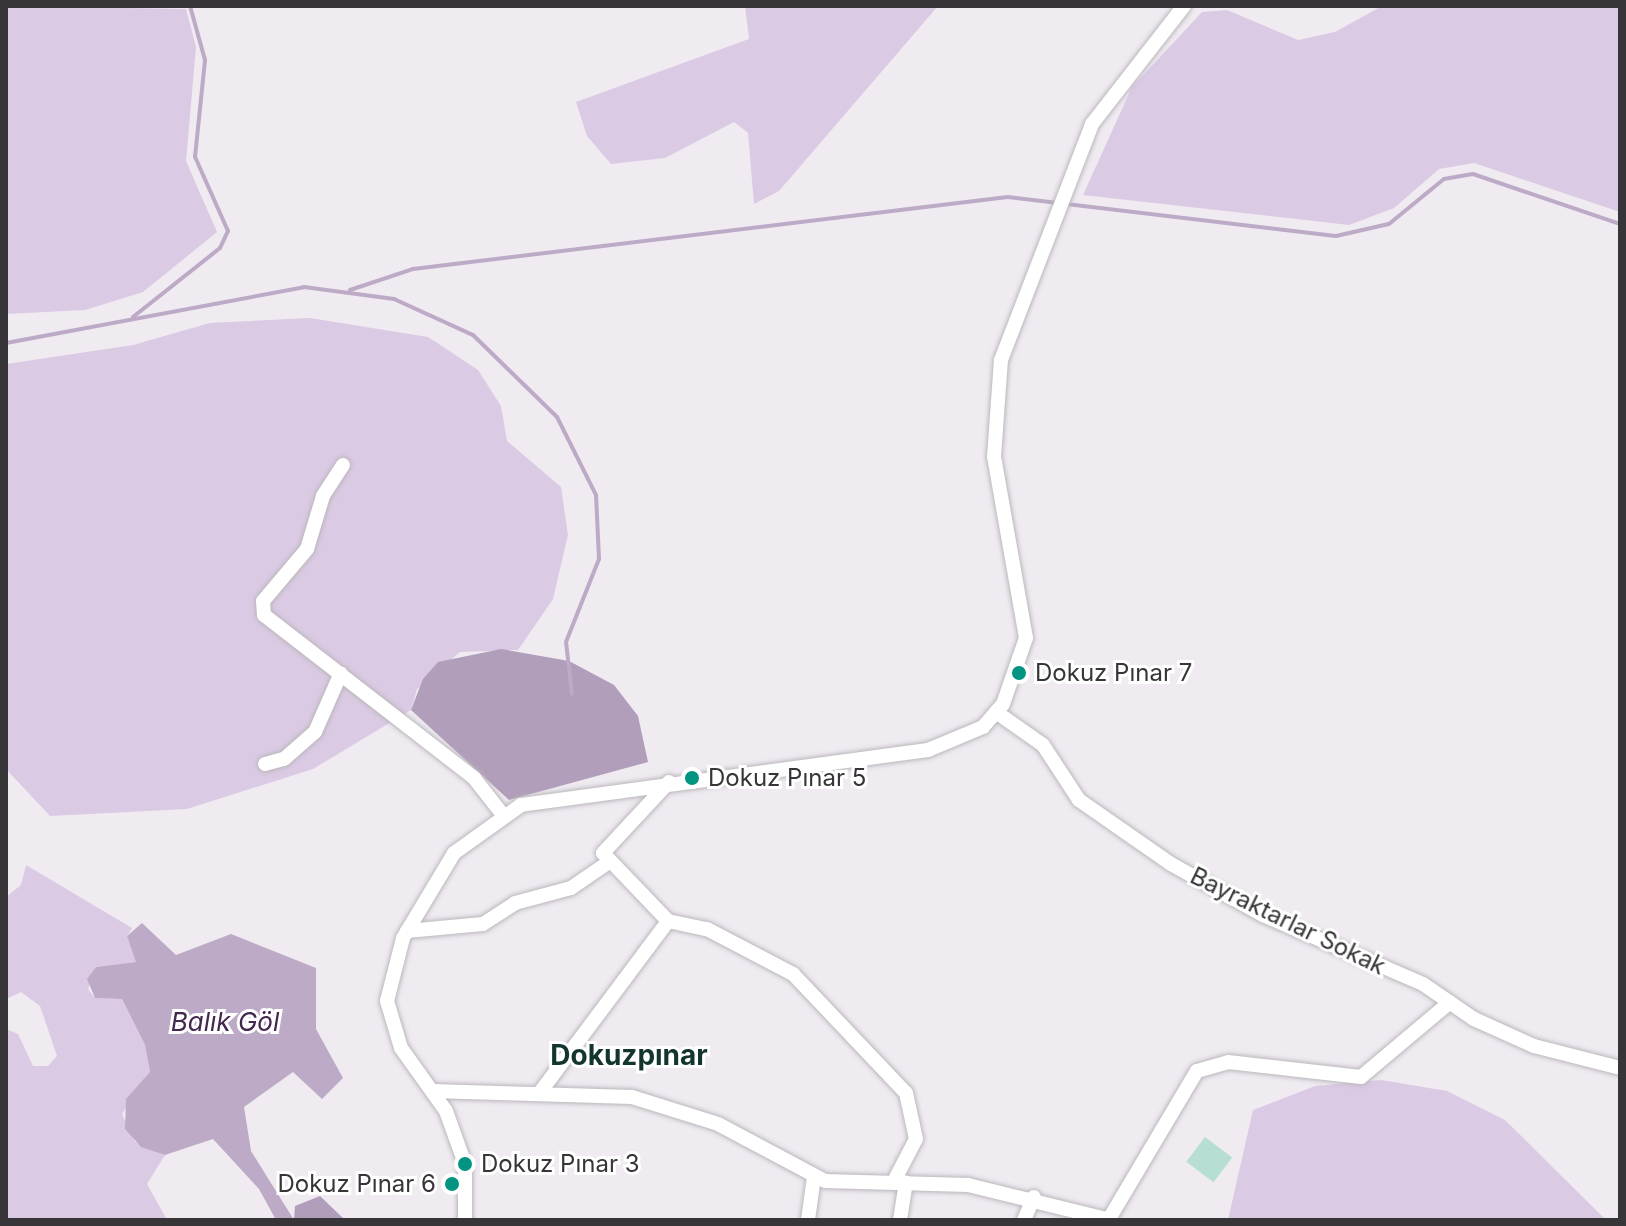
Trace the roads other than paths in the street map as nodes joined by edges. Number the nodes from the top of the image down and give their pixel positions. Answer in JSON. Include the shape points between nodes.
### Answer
{"nodes":[{"id":1,"x":1184,"y":6,"type":"edge"},
{"id":2,"x":343,"y":465,"type":"dead end"},
{"id":3,"x":341,"y":673,"type":"junction"},
{"id":4,"x":996,"y":712,"type":"junction"},
{"id":5,"x":265,"y":764,"type":"dead end"},
{"id":6,"x":669,"y":782,"type":"junction"},
{"id":7,"x":503,"y":815,"type":"junction"},
{"id":8,"x":609,"y":862,"type":"junction"},
{"id":9,"x":668,"y":921,"type":"junction"},
{"id":10,"x":407,"y":931,"type":"junction"},
{"id":11,"x":1450,"y":1002,"type":"junction"},
{"id":12,"x":1620,"y":1068,"type":"edge"},
{"id":13,"x":432,"y":1091,"type":"junction"},
{"id":14,"x":541,"y":1091,"type":"junction"},
{"id":15,"x":814,"y":1177,"type":"junction"},
{"id":16,"x":900,"y":1182,"type":"junction"},
{"id":17,"x":1034,"y":1197,"type":"junction"},
{"id":18,"x":465,"y":1220,"type":"edge"},
{"id":19,"x":808,"y":1220,"type":"edge"},
{"id":20,"x":900,"y":1220,"type":"edge"},
{"id":21,"x":1024,"y":1220,"type":"edge"},
{"id":22,"x":1110,"y":1220,"type":"edge"}],
"edges":[{"from":1,"to":4,"type":"street","via":[[1092,124],[1001,360],[994,457],[1026,638],[1019,673]]},
{"from":2,"to":3,"type":"street","via":[[323,496],[307,549],[262,608],[272,626]]},
{"from":3,"to":5,"type":"street","via":[[315,732],[293,753]]},
{"from":3,"to":7,"type":"street","via":[[474,778]]},
{"from":4,"to":6,"type":"street","via":[[957,742],[928,750]]},
{"from":4,"to":11,"type":"street","name":"Bayraktarlar Sokak","via":[[1043,745],[1079,800],[1123,835],[1263,915]]},
{"from":6,"to":7,"type":"street","via":[[521,805]]},
{"from":6,"to":8,"type":"street","via":[[603,853]]},
{"from":7,"to":10,"type":"street","via":[[454,853]]},
{"from":8,"to":9,"type":"street"},
{"from":8,"to":10,"type":"street","via":[[571,888],[515,903],[483,924]]},
{"from":9,"to":14,"type":"street"},
{"from":9,"to":16,"type":"street","via":[[707,929],[793,974],[906,1093],[916,1139]]},
{"from":10,"to":13,"type":"street","via":[[387,1001],[401,1048]]},
{"from":11,"to":12,"type":"street","name":"Bayraktarlar Sokak","via":[[1534,1046]]},
{"from":11,"to":22,"type":"street","via":[[1361,1077],[1228,1062],[1197,1071]]},
{"from":13,"to":14,"type":"street"},
{"from":13,"to":18,"type":"street","via":[[465,1164]]},
{"from":14,"to":15,"type":"street","via":[[632,1097],[718,1124]]},
{"from":15,"to":16,"type":"street","via":[[860,1186]]},
{"from":15,"to":19,"type":"street"},
{"from":16,"to":17,"type":"street"},
{"from":16,"to":20,"type":"street"},
{"from":17,"to":21,"type":"street"},
{"from":17,"to":22,"type":"street"}]}
